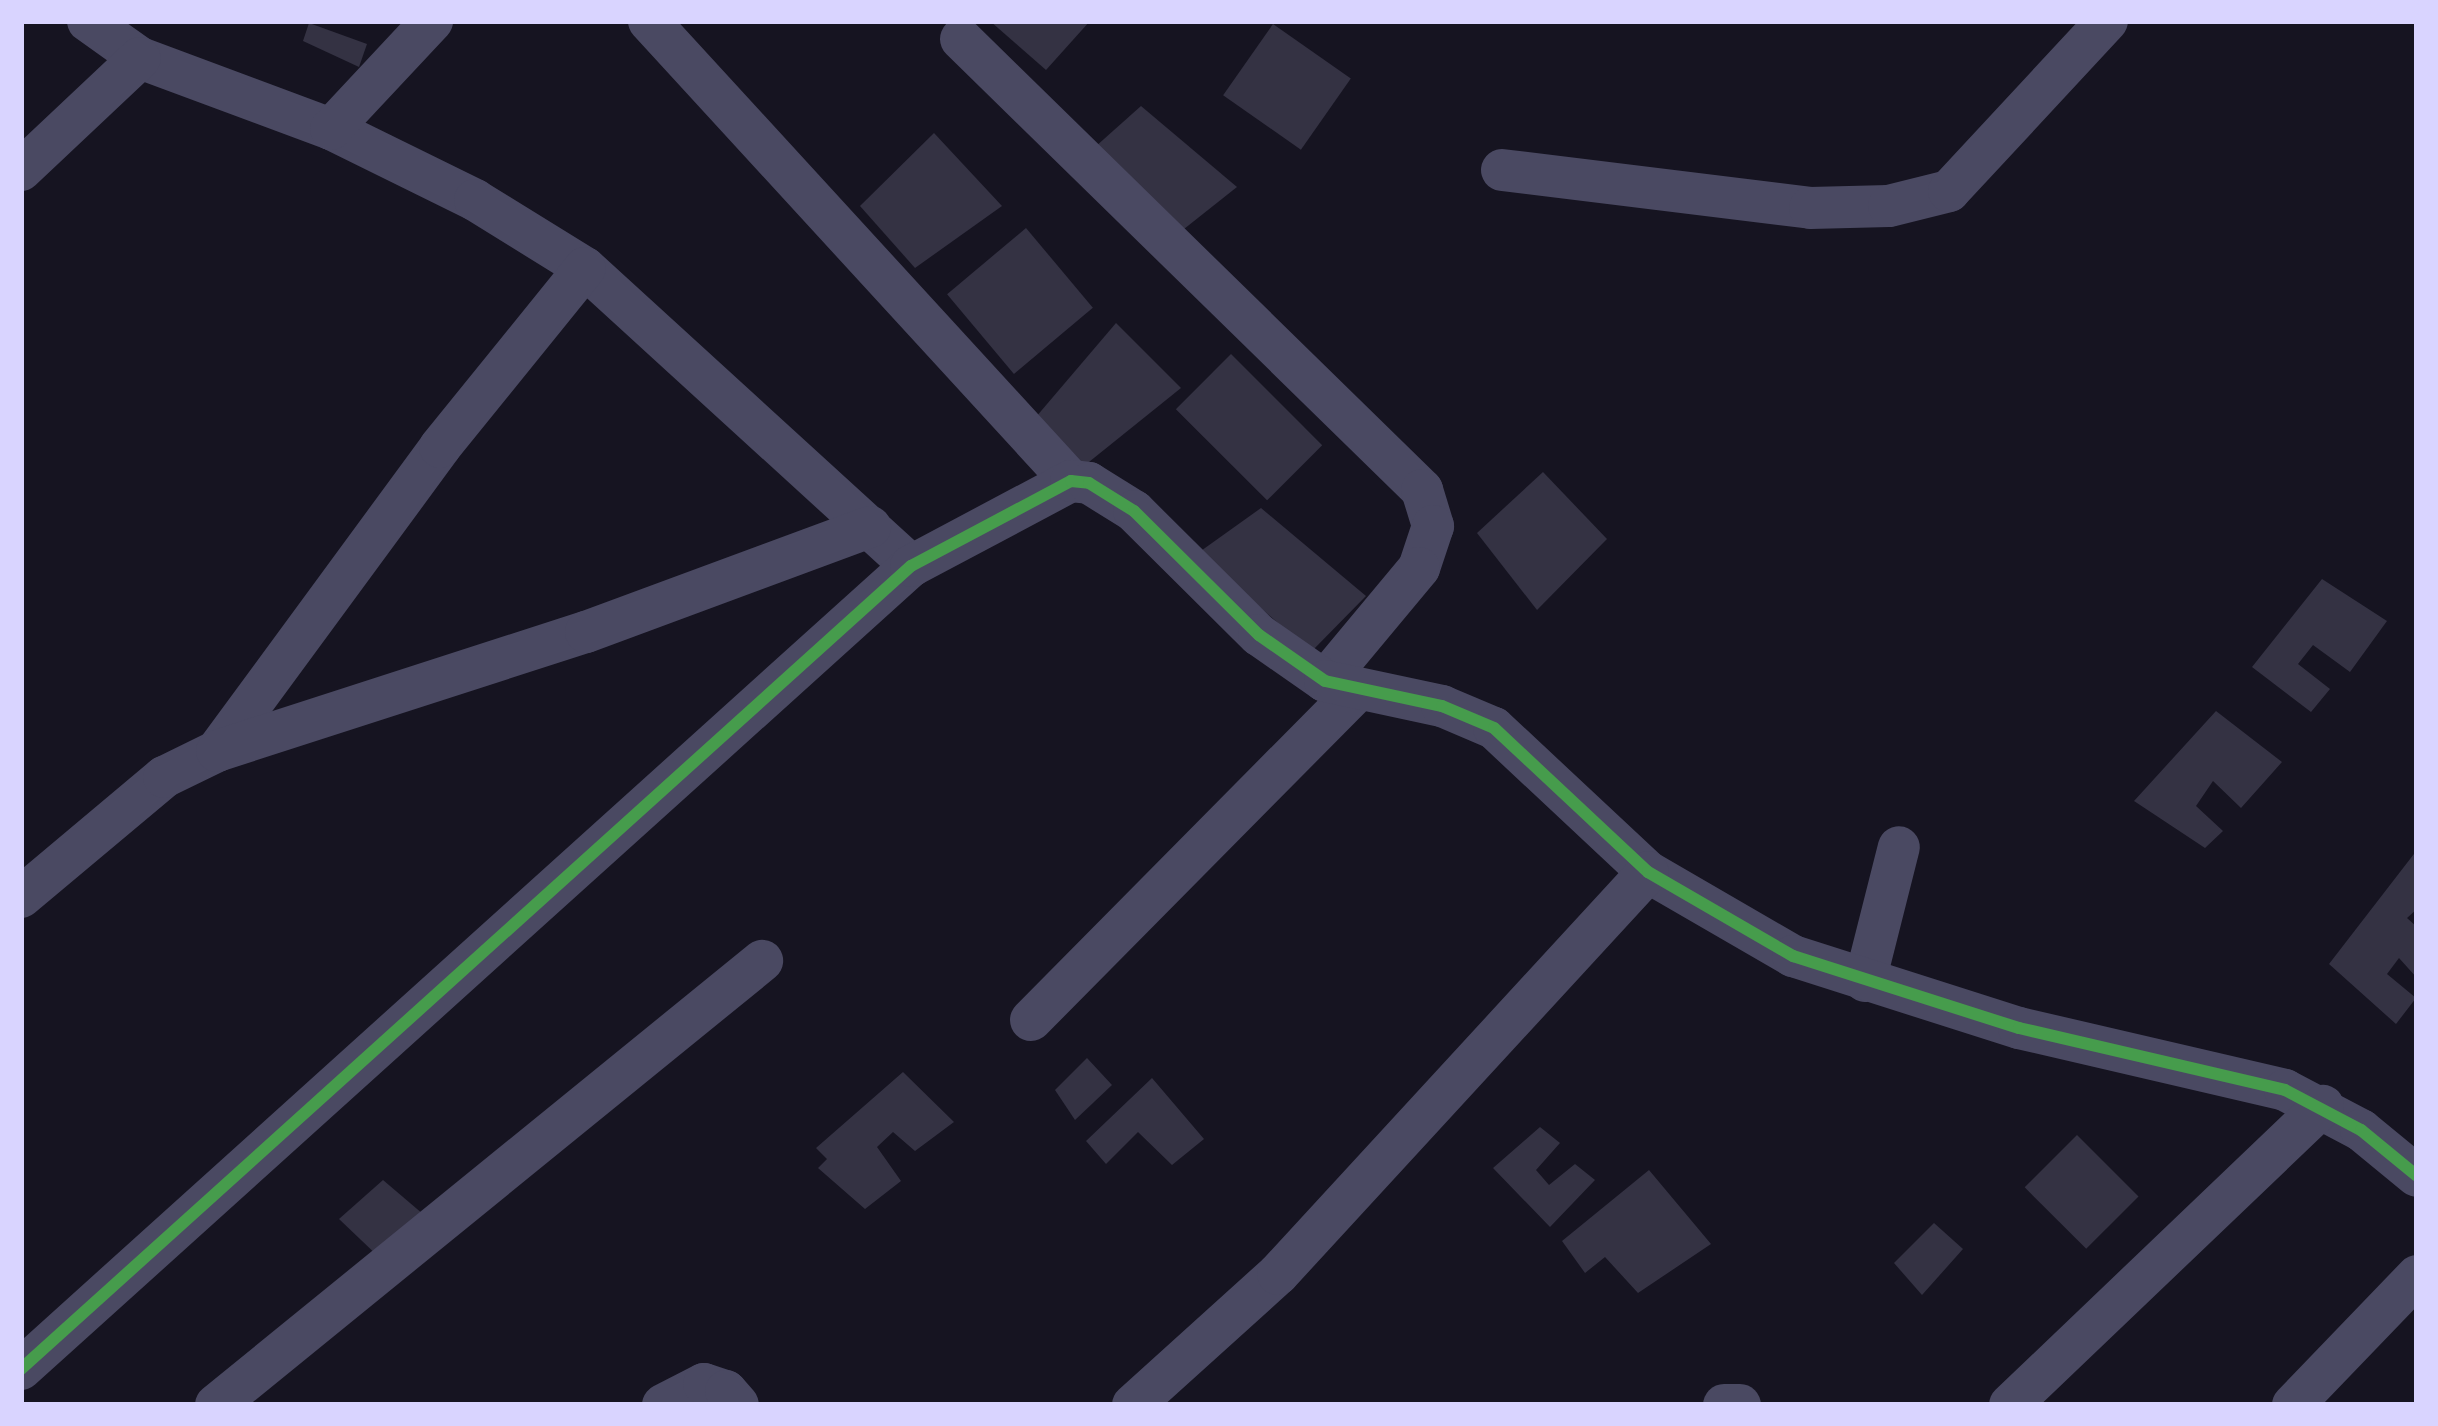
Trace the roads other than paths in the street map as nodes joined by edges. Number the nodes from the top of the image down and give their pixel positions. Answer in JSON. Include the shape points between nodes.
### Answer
{"nodes":[{"id":1,"x":88,"y":21,"type":"edge"},
{"id":2,"x":431,"y":21,"type":"edge"},
{"id":3,"x":649,"y":21,"type":"edge"},
{"id":4,"x":2107,"y":21,"type":"edge"},
{"id":5,"x":961,"y":39,"type":"dead end"},
{"id":6,"x":140,"y":58,"type":"junction"},
{"id":7,"x":331,"y":129,"type":"junction"},
{"id":8,"x":21,"y":170,"type":"edge"},
{"id":9,"x":1502,"y":170,"type":"dead end"},
{"id":10,"x":585,"y":268,"type":"junction"},
{"id":11,"x":1071,"y":481,"type":"junction"},
{"id":12,"x":870,"y":527,"type":"junction"},
{"id":13,"x":911,"y":566,"type":"junction"},
{"id":14,"x":1341,"y":686,"type":"junction"},
{"id":15,"x":217,"y":752,"type":"junction"},
{"id":16,"x":1899,"y":847,"type":"dead end"},
{"id":17,"x":1648,"y":872,"type":"junction"},
{"id":18,"x":21,"y":897,"type":"edge"},
{"id":19,"x":762,"y":961,"type":"dead end"},
{"id":20,"x":1865,"y":981,"type":"junction"},
{"id":21,"x":1031,"y":1020,"type":"dead end"},
{"id":22,"x":2324,"y":1106,"type":"junction"},
{"id":23,"x":2417,"y":1176,"type":"edge"},
{"id":24,"x":2417,"y":1276,"type":"edge"},
{"id":25,"x":21,"y":1369,"type":"edge"},
{"id":26,"x":216,"y":1405,"type":"edge"},
{"id":27,"x":663,"y":1405,"type":"edge"},
{"id":28,"x":737,"y":1405,"type":"edge"},
{"id":29,"x":1133,"y":1405,"type":"edge"},
{"id":30,"x":1724,"y":1405,"type":"edge"},
{"id":31,"x":1740,"y":1405,"type":"edge"},
{"id":32,"x":2010,"y":1405,"type":"edge"},
{"id":33,"x":2293,"y":1405,"type":"edge"}],
"edges":[{"from":1,"to":6,"type":"street"},
{"from":2,"to":7,"type":"street"},
{"from":3,"to":11,"type":"street"},
{"from":4,"to":9,"type":"street","via":[[1948,191],[1889,206],[1810,208]]},
{"from":5,"to":14,"type":"street","via":[[1422,490],[1433,526],[1419,568]]},
{"from":6,"to":7,"type":"street"},
{"from":6,"to":8,"type":"street"},
{"from":7,"to":10,"type":"street","via":[[475,200]]},
{"from":10,"to":12,"type":"street"},
{"from":10,"to":15,"type":"street","via":[[440,447]]},
{"from":11,"to":13,"type":"street"},
{"from":11,"to":14,"type":"street","via":[[1134,511],[1259,634]]},
{"from":12,"to":13,"type":"street"},
{"from":12,"to":15,"type":"street","via":[[608,624]]},
{"from":13,"to":25,"type":"street"},
{"from":14,"to":17,"type":"street","via":[[1442,706],[1494,728]]},
{"from":14,"to":21,"type":"street"},
{"from":15,"to":18,"type":"street","via":[[164,777]]},
{"from":16,"to":20,"type":"street"},
{"from":17,"to":20,"type":"street","via":[[1792,956]]},
{"from":17,"to":29,"type":"street","via":[[1278,1274]]},
{"from":19,"to":26,"type":"street"},
{"from":20,"to":22,"type":"street"},
{"from":22,"to":23,"type":"street"},
{"from":22,"to":32,"type":"street"},
{"from":24,"to":33,"type":"street"},
{"from":27,"to":28,"type":"street","via":[[704,1384],[726,1390]]},
{"from":30,"to":31,"type":"street"}]}
